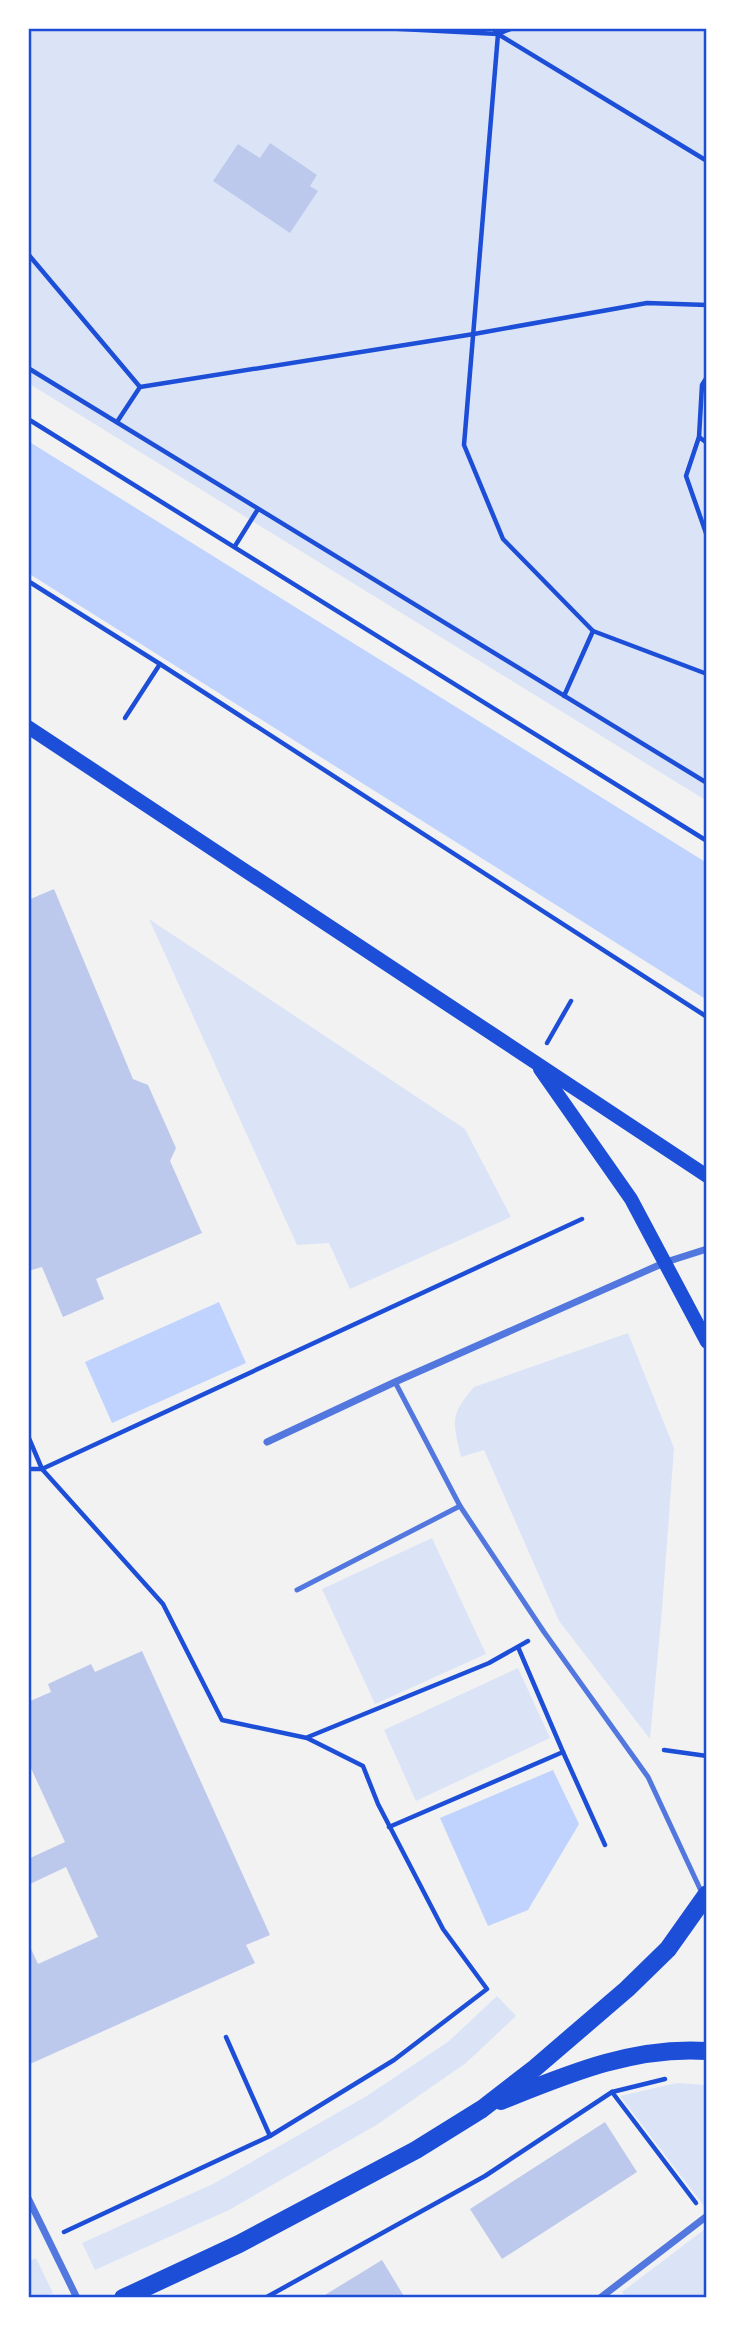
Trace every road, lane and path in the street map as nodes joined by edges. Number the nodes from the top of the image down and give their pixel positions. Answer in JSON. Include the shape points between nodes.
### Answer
{"nodes":[{"id":1,"x":381,"y":28,"type":"edge"},
{"id":2,"x":493,"y":28,"type":"edge"},
{"id":3,"x":513,"y":28,"type":"edge"},
{"id":4,"x":498,"y":34,"type":"junction"},
{"id":5,"x":707,"y":161,"type":"edge"},
{"id":6,"x":28,"y":254,"type":"edge"},
{"id":7,"x":707,"y":305,"type":"edge"},
{"id":8,"x":474,"y":334,"type":"junction"},
{"id":9,"x":28,"y":368,"type":"edge"},
{"id":10,"x":707,"y":377,"type":"edge"},
{"id":11,"x":140,"y":387,"type":"junction"},
{"id":12,"x":28,"y":419,"type":"edge"},
{"id":13,"x":117,"y":422,"type":"junction"},
{"id":14,"x":699,"y":437,"type":"junction"},
{"id":15,"x":707,"y":443,"type":"edge"},
{"id":16,"x":258,"y":509,"type":"junction"},
{"id":17,"x":707,"y":536,"type":"edge"},
{"id":18,"x":235,"y":546,"type":"junction"},
{"id":19,"x":28,"y":581,"type":"edge"},
{"id":20,"x":593,"y":631,"type":"junction"},
{"id":21,"x":160,"y":664,"type":"junction"},
{"id":22,"x":707,"y":674,"type":"edge"},
{"id":23,"x":564,"y":696,"type":"junction"},
{"id":24,"x":125,"y":718,"type":"dead end"},
{"id":25,"x":28,"y":727,"type":"edge"},
{"id":26,"x":707,"y":783,"type":"edge"},
{"id":27,"x":707,"y":841,"type":"edge"},
{"id":28,"x":571,"y":1001,"type":"dead end"},
{"id":29,"x":707,"y":1017,"type":"edge"},
{"id":30,"x":536,"y":1062,"type":"junction"},
{"id":31,"x":707,"y":1176,"type":"edge"},
{"id":32,"x":582,"y":1219,"type":"dead end"},
{"id":33,"x":707,"y":1248,"type":"edge"},
{"id":34,"x":666,"y":1262,"type":"junction"},
{"id":35,"x":707,"y":1342,"type":"edge"},
{"id":36,"x":395,"y":1382,"type":"junction"},
{"id":37,"x":28,"y":1436,"type":"edge"},
{"id":38,"x":267,"y":1442,"type":"dead end"},
{"id":39,"x":28,"y":1469,"type":"edge"},
{"id":40,"x":42,"y":1469,"type":"junction"},
{"id":41,"x":460,"y":1506,"type":"junction"},
{"id":42,"x":297,"y":1590,"type":"dead end"},
{"id":43,"x":544,"y":1633,"type":"junction"},
{"id":44,"x":518,"y":1647,"type":"junction"},
{"id":45,"x":307,"y":1738,"type":"junction"},
{"id":46,"x":664,"y":1750,"type":"dead end"},
{"id":47,"x":563,"y":1752,"type":"junction"},
{"id":48,"x":707,"y":1756,"type":"edge"},
{"id":49,"x":389,"y":1827,"type":"junction"},
{"id":50,"x":605,"y":1845,"type":"dead end"},
{"id":51,"x":706,"y":1898,"type":"edge"},
{"id":52,"x":226,"y":2038,"type":"dead end"},
{"id":53,"x":707,"y":2051,"type":"edge"},
{"id":54,"x":676,"y":2076,"type":"dead end"},
{"id":55,"x":612,"y":2092,"type":"junction"},
{"id":56,"x":482,"y":2109,"type":"junction"},
{"id":57,"x":270,"y":2136,"type":"junction"},
{"id":58,"x":28,"y":2198,"type":"edge"},
{"id":59,"x":707,"y":2216,"type":"edge"},
{"id":60,"x":48,"y":2239,"type":"junction"},
{"id":61,"x":77,"y":2298,"type":"edge"},
{"id":62,"x":123,"y":2298,"type":"edge"},
{"id":63,"x":265,"y":2298,"type":"edge"},
{"id":64,"x":600,"y":2298,"type":"edge"}],
"edges":[{"from":1,"to":4,"type":"path"},
{"from":2,"to":4,"type":"path"},
{"from":3,"to":4,"type":"path"},
{"from":4,"to":5,"type":"path"},
{"from":4,"to":8,"type":"path"},
{"from":6,"to":11,"type":"path"},
{"from":7,"to":8,"type":"path","via":[[647,303]]},
{"from":8,"to":11,"type":"path"},
{"from":8,"to":20,"type":"path","via":[[464,445],[503,539]]},
{"from":9,"to":13,"type":"path"},
{"from":10,"to":14,"type":"path","via":[[702,385]]},
{"from":11,"to":13,"type":"path"},
{"from":12,"to":18,"type":"path"},
{"from":13,"to":16,"type":"path"},
{"from":14,"to":15,"type":"path"},
{"from":14,"to":17,"type":"path","via":[[686,476]]},
{"from":16,"to":18,"type":"path"},
{"from":16,"to":23,"type":"path"},
{"from":18,"to":27,"type":"path"},
{"from":19,"to":21,"type":"path"},
{"from":20,"to":22,"type":"path"},
{"from":20,"to":23,"type":"path"},
{"from":21,"to":24,"type":"path"},
{"from":21,"to":29,"type":"path"},
{"from":23,"to":26,"type":"path"},
{"from":25,"to":30,"type":"main road"},
{"from":28,"to":30,"type":"path"},
{"from":30,"to":31,"type":"main road"},
{"from":30,"to":34,"type":"main road","via":[[631,1199]]},
{"from":32,"to":40,"type":"path"},
{"from":33,"to":34,"type":"street"},
{"from":34,"to":35,"type":"main road"},
{"from":34,"to":36,"type":"street"},
{"from":36,"to":38,"type":"street"},
{"from":36,"to":41,"type":"lane"},
{"from":37,"to":40,"type":"path"},
{"from":39,"to":40,"type":"path"},
{"from":40,"to":45,"type":"path","via":[[163,1604],[222,1720]]},
{"from":41,"to":42,"type":"lane"},
{"from":41,"to":43,"type":"lane"},
{"from":43,"to":44,"type":"path"},
{"from":43,"to":51,"type":"lane","via":[[648,1777]]},
{"from":44,"to":45,"type":"path"},
{"from":44,"to":47,"type":"path"},
{"from":45,"to":49,"type":"path","via":[[363,1766]]},
{"from":46,"to":48,"type":"path"},
{"from":47,"to":49,"type":"path"},
{"from":47,"to":50,"type":"path"},
{"from":49,"to":57,"type":"path","via":[[443,1929],[487,1989],[394,2060]]},
{"from":51,"to":56,"type":"main road","via":[[668,1949],[627,1989]]},
{"from":52,"to":57,"type":"path"},
{"from":53,"to":56,"type":"main road","via":[[677,2049],[624,2057],[567,2074]]},
{"from":54,"to":55,"type":"path"},
{"from":55,"to":59,"type":"path"},
{"from":55,"to":63,"type":"path","via":[[485,2176]]},
{"from":56,"to":62,"type":"main road","via":[[416,2150],[239,2244]]},
{"from":57,"to":60,"type":"path"},
{"from":58,"to":60,"type":"street"},
{"from":59,"to":64,"type":"street"},
{"from":60,"to":61,"type":"street"}]}
